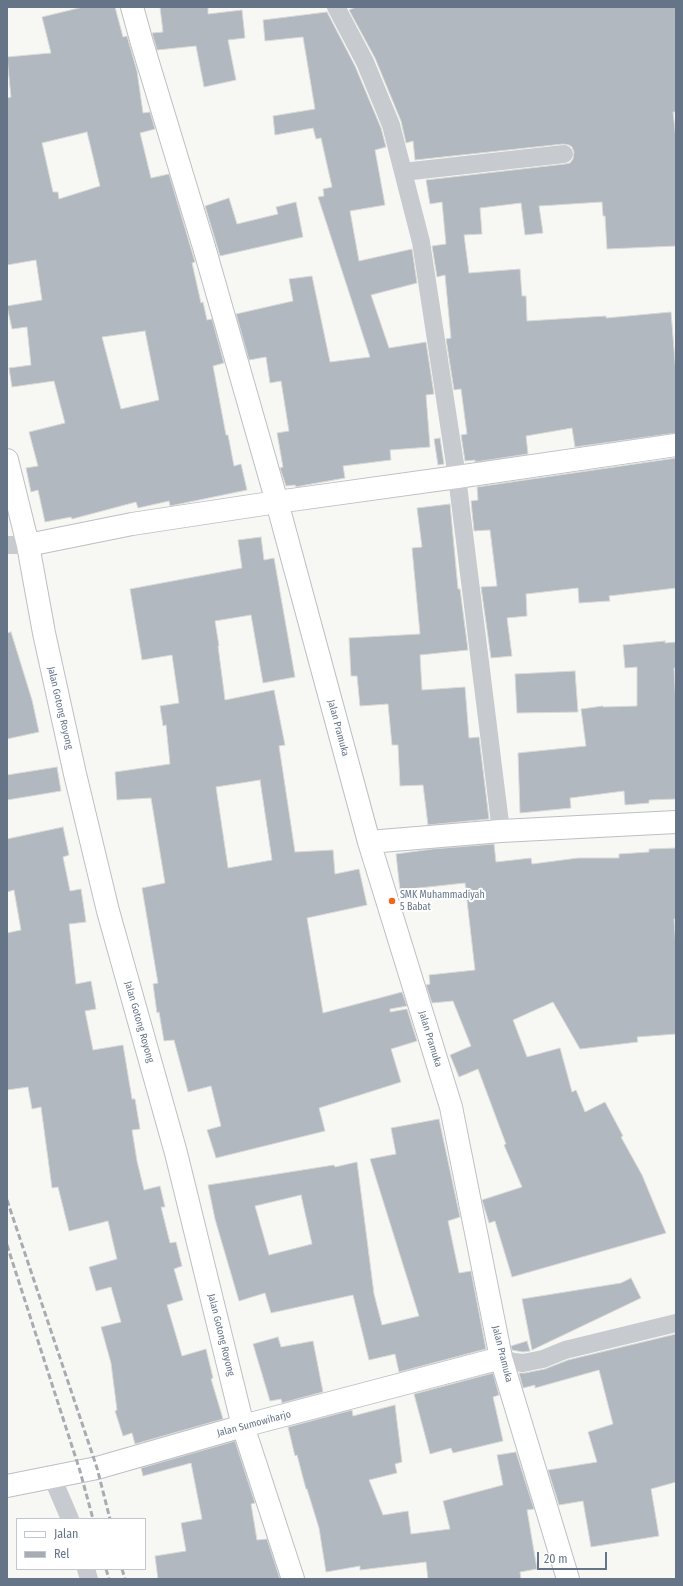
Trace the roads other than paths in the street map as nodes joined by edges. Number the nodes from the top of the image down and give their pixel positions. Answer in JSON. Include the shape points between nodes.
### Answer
{"nodes":[{"id":1,"x":132,"y":7,"type":"edge"},
{"id":2,"x":336,"y":7,"type":"edge"},
{"id":3,"x":564,"y":154,"type":"dead end"},
{"id":4,"x":403,"y":172,"type":"junction"},
{"id":5,"x":676,"y":445,"type":"edge"},
{"id":6,"x":7,"y":460,"type":"edge"},
{"id":7,"x":457,"y":477,"type":"junction"},
{"id":8,"x":277,"y":502,"type":"junction"},
{"id":9,"x":18,"y":545,"type":"edge"},
{"id":10,"x":676,"y":822,"type":"edge"},
{"id":11,"x":501,"y":830,"type":"junction"},
{"id":12,"x":369,"y":842,"type":"junction"},
{"id":13,"x":676,"y":1323,"type":"edge"},
{"id":14,"x":501,"y":1358,"type":"junction"},
{"id":15,"x":243,"y":1426,"type":"junction"},
{"id":16,"x":52,"y":1477,"type":"junction"},
{"id":17,"x":7,"y":1486,"type":"edge"},
{"id":18,"x":70,"y":1518,"type":"edge"},
{"id":19,"x":293,"y":1579,"type":"edge"},
{"id":20,"x":568,"y":1579,"type":"edge"}],
"edges":[{"from":1,"to":8,"type":"street","name":"Jalan Pramuka"},
{"from":2,"to":4,"type":"street","via":[[365,62],[390,125]]},
{"from":3,"to":4,"type":"street"},
{"from":4,"to":7,"type":"street","via":[[421,242]]},
{"from":5,"to":7,"type":"street"},
{"from":6,"to":9,"type":"street","name":"Jalan Gotong Royong"},
{"from":7,"to":8,"type":"street"},
{"from":7,"to":11,"type":"street"},
{"from":8,"to":9,"type":"street","via":[[132,524]]},
{"from":8,"to":12,"type":"street","name":"Jalan Pramuka"},
{"from":9,"to":15,"type":"street","name":"Jalan Gotong Royong","via":[[45,640],[108,911],[176,1153]]},
{"from":10,"to":11,"type":"street"},
{"from":11,"to":12,"type":"street"},
{"from":12,"to":14,"type":"street","name":"Jalan Pramuka","via":[[451,1107]]},
{"from":13,"to":14,"type":"street","via":[[565,1350],[543,1360],[523,1363]]},
{"from":14,"to":15,"type":"street","name":"Jalan Sumowiharjo"},
{"from":14,"to":20,"type":"street","name":"Jalan Pramuka"},
{"from":15,"to":16,"type":"street","name":"Jalan Sumowiharjo","via":[[97,1468]]},
{"from":15,"to":19,"type":"street","name":"Jalan Gotong Royong"},
{"from":16,"to":17,"type":"street","name":"Jalan Sumowiharjo"},
{"from":16,"to":18,"type":"street"}]}
